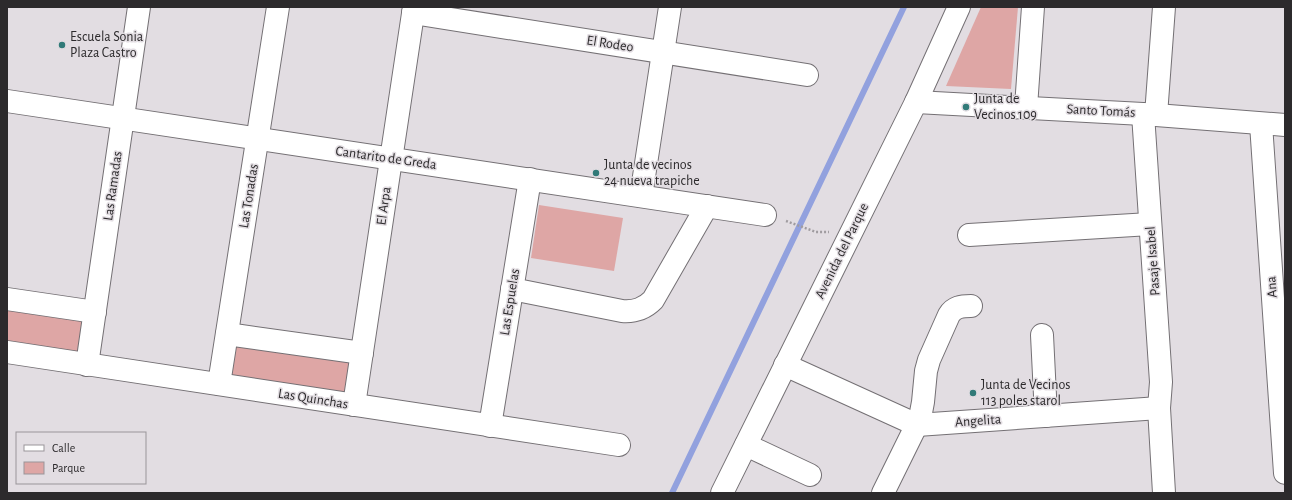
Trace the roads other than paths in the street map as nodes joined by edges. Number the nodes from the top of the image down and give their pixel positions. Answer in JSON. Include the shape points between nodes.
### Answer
{"nodes":[{"id":1,"x":139,"y":7,"type":"edge"},
{"id":2,"x":278,"y":7,"type":"edge"},
{"id":3,"x":670,"y":7,"type":"edge"},
{"id":4,"x":959,"y":7,"type":"edge"},
{"id":5,"x":1033,"y":7,"type":"edge"},
{"id":6,"x":1164,"y":7,"type":"edge"},
{"id":7,"x":414,"y":10,"type":"edge"},
{"id":8,"x":663,"y":52,"type":"junction"},
{"id":9,"x":807,"y":75,"type":"dead end"},
{"id":10,"x":7,"y":101,"type":"edge"},
{"id":11,"x":916,"y":102,"type":"junction"},
{"id":12,"x":1026,"y":107,"type":"junction"},
{"id":13,"x":1150,"y":114,"type":"junction"},
{"id":14,"x":123,"y":118,"type":"junction"},
{"id":15,"x":1261,"y":124,"type":"junction"},
{"id":16,"x":1285,"y":125,"type":"edge"},
{"id":17,"x":258,"y":139,"type":"junction"},
{"id":18,"x":391,"y":159,"type":"junction"},
{"id":19,"x":530,"y":179,"type":"junction"},
{"id":20,"x":642,"y":196,"type":"junction"},
{"id":21,"x":707,"y":206,"type":"junction"},
{"id":22,"x":765,"y":214,"type":"dead end"},
{"id":23,"x":1150,"y":224,"type":"junction"},
{"id":24,"x":969,"y":236,"type":"dead end"},
{"id":25,"x":512,"y":289,"type":"junction"},
{"id":26,"x":7,"y":299,"type":"edge"},
{"id":27,"x":971,"y":306,"type":"dead end"},
{"id":28,"x":95,"y":312,"type":"junction"},
{"id":29,"x":227,"y":334,"type":"junction"},
{"id":30,"x":1042,"y":335,"type":"dead end"},
{"id":31,"x":7,"y":352,"type":"edge"},
{"id":32,"x":362,"y":353,"type":"junction"},
{"id":33,"x":87,"y":364,"type":"junction"},
{"id":34,"x":785,"y":365,"type":"junction"},
{"id":35,"x":219,"y":384,"type":"junction"},
{"id":36,"x":354,"y":405,"type":"junction"},
{"id":37,"x":1159,"y":408,"type":"junction"},
{"id":38,"x":1046,"y":416,"type":"junction"},
{"id":39,"x":917,"y":425,"type":"junction"},
{"id":40,"x":490,"y":426,"type":"junction"},
{"id":41,"x":619,"y":445,"type":"dead end"},
{"id":42,"x":746,"y":445,"type":"junction"},
{"id":43,"x":1285,"y":473,"type":"edge"},
{"id":44,"x":810,"y":475,"type":"dead end"},
{"id":45,"x":722,"y":493,"type":"edge"},
{"id":46,"x":883,"y":493,"type":"edge"},
{"id":47,"x":1164,"y":493,"type":"edge"}],
"edges":[{"from":1,"to":14,"type":"street","name":"Las Ramadas"},
{"from":2,"to":17,"type":"street","name":"Las Tonadas"},
{"from":3,"to":8,"type":"street"},
{"from":4,"to":11,"type":"street","name":"Avenida del Parque"},
{"from":5,"to":12,"type":"street"},
{"from":6,"to":13,"type":"street","name":"Pasaje Isabel"},
{"from":7,"to":8,"type":"street","name":"El Rodeo"},
{"from":7,"to":18,"type":"street","name":"El Arpa"},
{"from":8,"to":9,"type":"street","name":"El Rodeo"},
{"from":8,"to":20,"type":"street"},
{"from":10,"to":14,"type":"street","name":"Cantarito de Greda"},
{"from":11,"to":12,"type":"street","name":"Santo Tomás"},
{"from":11,"to":34,"type":"street","name":"Avenida del Parque"},
{"from":12,"to":13,"type":"street","name":"Santo Tomás"},
{"from":13,"to":15,"type":"street","name":"Santo Tomás"},
{"from":13,"to":23,"type":"street","name":"Pasaje Isabel"},
{"from":14,"to":17,"type":"street","name":"Cantarito de Greda"},
{"from":14,"to":28,"type":"street","name":"Las Ramadas"},
{"from":15,"to":16,"type":"street","name":"Santo Tomás"},
{"from":15,"to":43,"type":"street","name":"Ana"},
{"from":17,"to":18,"type":"street","name":"Cantarito de Greda"},
{"from":17,"to":29,"type":"street","name":"Las Tonadas"},
{"from":18,"to":19,"type":"street","name":"Cantarito de Greda"},
{"from":18,"to":32,"type":"street","name":"El Arpa"},
{"from":19,"to":20,"type":"street","name":"Cantarito de Greda"},
{"from":19,"to":25,"type":"street","name":"Las Espuelas"},
{"from":20,"to":21,"type":"street","name":"Cantarito de Greda"},
{"from":21,"to":22,"type":"street","name":"Cantarito de Greda"},
{"from":21,"to":25,"type":"street","via":[[653,300],[638,310],[622,311]]},
{"from":23,"to":24,"type":"street"},
{"from":23,"to":37,"type":"street","name":"Pasaje Isabel","via":[[1160,382]]},
{"from":25,"to":40,"type":"street","name":"Las Espuelas"},
{"from":26,"to":28,"type":"street"},
{"from":27,"to":39,"type":"street","via":[[961,306],[951,312],[929,360],[922,410]]},
{"from":28,"to":33,"type":"street","name":"Las Ramadas"},
{"from":29,"to":32,"type":"street"},
{"from":29,"to":35,"type":"street","name":"Las Tonadas"},
{"from":30,"to":38,"type":"street"},
{"from":31,"to":33,"type":"street","name":"Las Quinchas"},
{"from":32,"to":36,"type":"street","name":"El Arpa"},
{"from":33,"to":35,"type":"street","name":"Las Quinchas"},
{"from":34,"to":39,"type":"street"},
{"from":34,"to":42,"type":"street","name":"Avenida del Parque"},
{"from":35,"to":36,"type":"street","name":"Las Quinchas"},
{"from":36,"to":40,"type":"street","name":"Las Quinchas"},
{"from":37,"to":38,"type":"street","name":"Angelita"},
{"from":37,"to":47,"type":"street","name":"Pasaje Isabel"},
{"from":38,"to":39,"type":"street","name":"Angelita"},
{"from":39,"to":46,"type":"street"},
{"from":40,"to":41,"type":"street","name":"Las Quinchas"},
{"from":42,"to":44,"type":"street"},
{"from":42,"to":45,"type":"street","name":"Avenida del Parque"}]}
